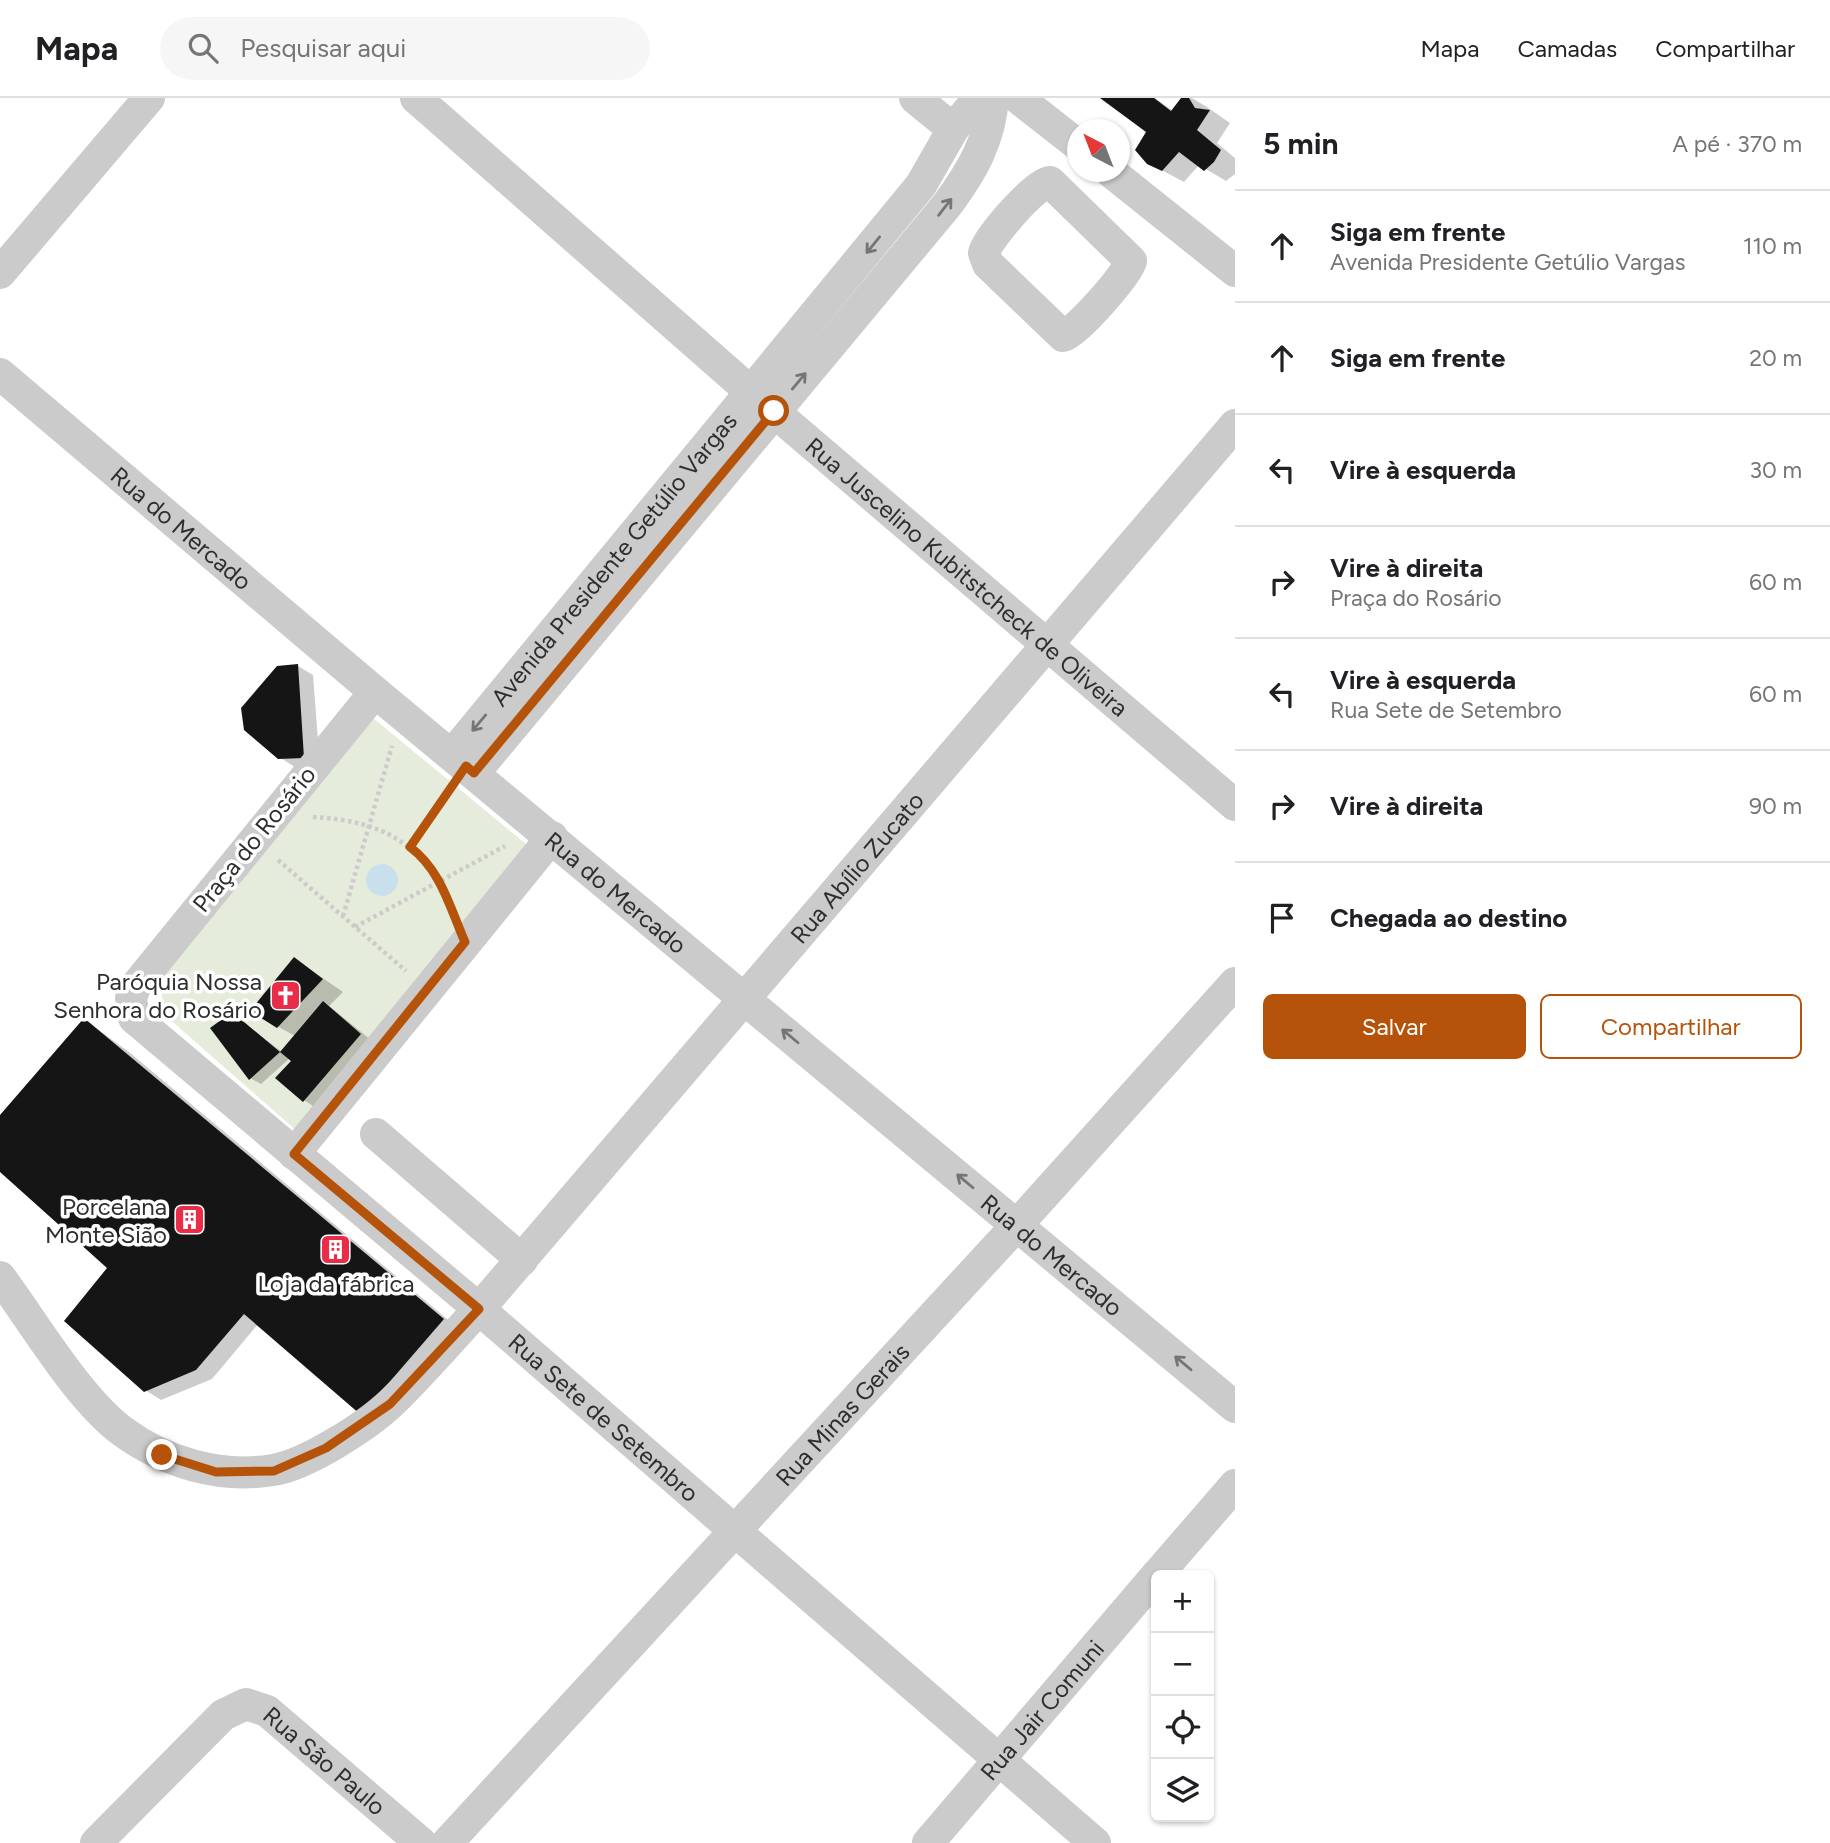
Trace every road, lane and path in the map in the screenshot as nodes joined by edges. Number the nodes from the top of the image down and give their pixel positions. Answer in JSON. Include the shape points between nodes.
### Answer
{"nodes":[{"id":1,"x":149,"y":98,"type":"edge"},
{"id":2,"x":416,"y":98,"type":"edge"},
{"id":3,"x":915,"y":98,"type":"edge"},
{"id":4,"x":979,"y":98,"type":"edge"},
{"id":5,"x":993,"y":98,"type":"edge"},
{"id":6,"x":1018,"y":98,"type":"edge"},
{"id":7,"x":953,"y":129,"type":"junction"},
{"id":8,"x":1067,"y":137,"type":"edge"},
{"id":9,"x":1068,"y":177,"type":"edge"},
{"id":10,"x":1124,"y":182,"type":"edge"},
{"id":11,"x":1235,"y":271,"type":"edge"},
{"id":12,"x":0,"y":273,"type":"edge"},
{"id":13,"x":0,"y":374,"type":"edge"},
{"id":14,"x":763,"y":402,"type":"junction"},
{"id":15,"x":1235,"y":425,"type":"edge"},
{"id":16,"x":1045,"y":645,"type":"junction"},
{"id":17,"x":375,"y":692,"type":"junction"},
{"id":18,"x":401,"y":713,"type":"junction"},
{"id":19,"x":464,"y":765,"type":"junction"},
{"id":20,"x":1235,"y":806,"type":"edge"},
{"id":21,"x":274,"y":813,"type":"junction"},
{"id":22,"x":369,"y":826,"type":"junction"},
{"id":23,"x":546,"y":833,"type":"junction"},
{"id":24,"x":410,"y":847,"type":"junction"},
{"id":25,"x":288,"y":868,"type":"dead end"},
{"id":26,"x":438,"y":881,"type":"junction"},
{"id":27,"x":343,"y":916,"type":"junction"},
{"id":28,"x":355,"y":927,"type":"junction"},
{"id":29,"x":465,"y":942,"type":"junction"},
{"id":30,"x":392,"y":959,"type":"dead end"},
{"id":31,"x":1235,"y":983,"type":"edge"},
{"id":32,"x":135,"y":987,"type":"joint"},
{"id":33,"x":745,"y":998,"type":"junction"},
{"id":34,"x":376,"y":1134,"type":"dead end"},
{"id":35,"x":294,"y":1154,"type":"junction"},
{"id":36,"x":1017,"y":1225,"type":"junction"},
{"id":37,"x":522,"y":1260,"type":"junction"},
{"id":38,"x":0,"y":1277,"type":"edge"},
{"id":39,"x":479,"y":1309,"type":"junction"},
{"id":40,"x":1235,"y":1407,"type":"edge"},
{"id":41,"x":1235,"y":1485,"type":"edge"},
{"id":42,"x":733,"y":1532,"type":"junction"},
{"id":43,"x":1162,"y":1570,"type":"edge"},
{"id":44,"x":1151,"y":1583,"type":"edge"},
{"id":45,"x":999,"y":1760,"type":"junction"},
{"id":46,"x":96,"y":1843,"type":"edge"},
{"id":47,"x":421,"y":1843,"type":"edge"},
{"id":48,"x":447,"y":1843,"type":"edge"},
{"id":49,"x":928,"y":1843,"type":"edge"},
{"id":50,"x":1096,"y":1843,"type":"edge"}],
"edges":[{"from":1,"to":12,"type":"street"},
{"from":2,"to":14,"type":"street","name":"Rua Juscelino Kubitstcheck de Oliveira"},
{"from":3,"to":7,"type":"street"},
{"from":4,"to":7,"type":"street","name":"Avenida Presidente Getúlio Vargas"},
{"from":14,"to":5,"type":"street","name":"Avenida Presidente Getúlio Vargas","one_way":true,"via":[[947,205],[970,173],[991,125]]},
{"from":6,"to":8,"type":"street"},
{"from":7,"to":14,"type":"street","name":"Avenida Presidente Getúlio Vargas","one_way":true,"via":[[921,185]]},
{"from":9,"to":9,"type":"street","via":[[1131,261],[1071,334],[1063,336],[988,264],[984,253],[989,240],[1040,184]]},
{"from":10,"to":11,"type":"street"},
{"from":13,"to":17,"type":"street","name":"Rua do Mercado"},
{"from":14,"to":16,"type":"street","name":"Rua Juscelino Kubitstcheck de Oliveira"},
{"from":14,"to":19,"type":"street","name":"Avenida Presidente Getúlio Vargas"},
{"from":15,"to":16,"type":"street","name":"Rua Abílio Zucato"},
{"from":16,"to":20,"type":"street","name":"Rua Juscelino Kubitstcheck de Oliveira"},
{"from":16,"to":33,"type":"street","name":"Rua Abílio Zucato"},
{"from":17,"to":18,"type":"street","name":"Rua do Mercado"},
{"from":17,"to":21,"type":"street","name":"Praça do Rosário"},
{"from":18,"to":19,"type":"street","name":"Rua do Mercado"},
{"from":18,"to":22,"type":"path"},
{"from":19,"to":23,"type":"street","name":"Rua do Mercado"},
{"from":19,"to":24,"type":"path"},
{"from":21,"to":22,"type":"path"},
{"from":21,"to":32,"type":"street","name":"Praça do Rosário"},
{"from":22,"to":24,"type":"path"},
{"from":22,"to":27,"type":"path"},
{"from":23,"to":26,"type":"path"},
{"from":23,"to":29,"type":"street"},
{"from":23,"to":33,"type":"street","name":"Rua do Mercado"},
{"from":24,"to":26,"type":"path"},
{"from":25,"to":27,"type":"path"},
{"from":26,"to":28,"type":"path"},
{"from":26,"to":29,"type":"path"},
{"from":27,"to":28,"type":"path"},
{"from":28,"to":30,"type":"path"},
{"from":29,"to":35,"type":"street"},
{"from":31,"to":36,"type":"street","name":"Rua Minas Gerais"},
{"from":32,"to":35,"type":"street","name":"Rua Sete de Setembro","via":[[131,1008],[143,1029]]},
{"from":36,"to":33,"type":"street","name":"Rua do Mercado","one_way":true},
{"from":33,"to":37,"type":"street","name":"Rua Abílio Zucato"},
{"from":34,"to":37,"type":"street"},
{"from":35,"to":39,"type":"street","name":"Rua Sete de Setembro"},
{"from":40,"to":36,"type":"street","name":"Rua do Mercado","one_way":true},
{"from":36,"to":42,"type":"street","name":"Rua Minas Gerais"},
{"from":37,"to":39,"type":"street","name":"Rua Abílio Zucato"},
{"from":38,"to":39,"type":"street","name":"Rua Abílio Zucato","via":[[85,1393],[121,1430],[162,1455],[216,1472],[274,1471],[326,1448],[390,1404]]},
{"from":39,"to":42,"type":"street","name":"Rua Sete de Setembro"},
{"from":41,"to":43,"type":"street","name":"Rua Jair Comuni"},
{"from":42,"to":45,"type":"street","name":"Rua Sete de Setembro"},
{"from":42,"to":48,"type":"street","name":"Rua Minas Gerais"},
{"from":44,"to":45,"type":"street","name":"Rua Jair Comuni"},
{"from":45,"to":49,"type":"street","name":"Rua Jair Comuni"},
{"from":45,"to":50,"type":"street","name":"Rua Sete de Setembro"},
{"from":46,"to":47,"type":"street","name":"Rua São Paulo","via":[[223,1715],[246,1704],[267,1711]]}]}
